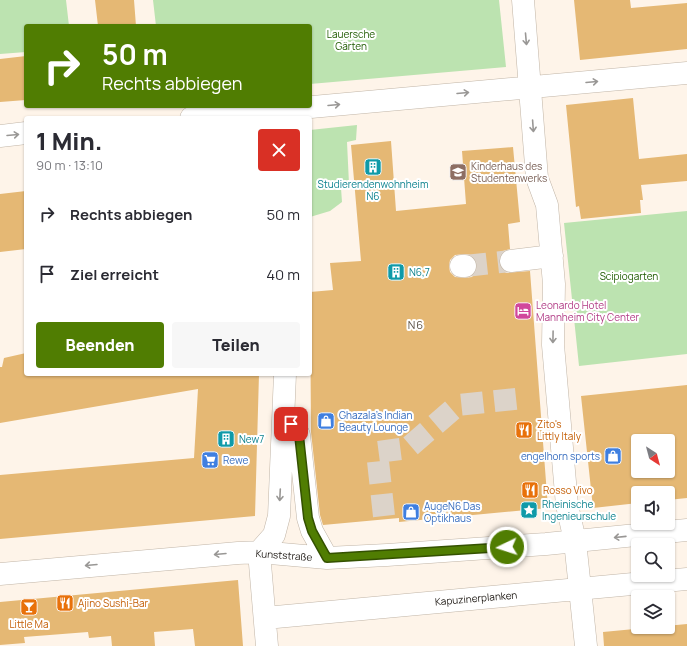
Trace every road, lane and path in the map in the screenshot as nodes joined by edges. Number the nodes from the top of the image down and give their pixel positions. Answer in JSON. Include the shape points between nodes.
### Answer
{"nodes":[{"id":1,"x":523,"y":0,"type":"edge"},
{"id":2,"x":687,"y":73,"type":"edge"},
{"id":3,"x":530,"y":87,"type":"junction"},
{"id":4,"x":281,"y":114,"type":"edge"},
{"id":5,"x":236,"y":116,"type":"edge"},
{"id":6,"x":24,"y":133,"type":"edge"},
{"id":7,"x":0,"y":136,"type":"edge"},
{"id":8,"x":552,"y":256,"type":"junction"},
{"id":9,"x":511,"y":261,"type":"tunnel mouth"},
{"id":10,"x":285,"y":376,"type":"edge"},
{"id":11,"x":284,"y":413,"type":"junction"},
{"id":12,"x":305,"y":434,"type":"junction"},
{"id":13,"x":282,"y":456,"type":"junction"},
{"id":14,"x":687,"y":530,"type":"edge"},
{"id":15,"x":575,"y":541,"type":"junction"},
{"id":16,"x":259,"y":552,"type":"junction"},
{"id":17,"x":327,"y":558,"type":"junction"},
{"id":18,"x":0,"y":574,"type":"edge"},
{"id":19,"x":687,"y":579,"type":"edge"},
{"id":20,"x":580,"y":589,"type":"junction"},
{"id":21,"x":265,"y":618,"type":"junction"},
{"id":22,"x":267,"y":646,"type":"edge"},
{"id":23,"x":586,"y":646,"type":"edge"}],
"edges":[{"from":1,"to":3,"type":"street","one_way":true},
{"from":3,"to":2,"type":"street","one_way":true},
{"from":4,"to":3,"type":"street","one_way":true},
{"from":3,"to":8,"type":"street","one_way":true,"via":[[537,178],[547,205]]},
{"from":4,"to":5,"type":"street"},
{"from":7,"to":6,"type":"street","one_way":true},
{"from":8,"to":9,"type":"street"},
{"from":8,"to":15,"type":"street","one_way":true,"via":[[553,345],[567,505]]},
{"from":10,"to":11,"type":"street"},
{"from":11,"to":12,"type":"street"},
{"from":11,"to":13,"type":"street"},
{"from":12,"to":13,"type":"street","via":[[290,443]]},
{"from":12,"to":17,"type":"street","via":[[308,518]]},
{"from":13,"to":16,"type":"street","one_way":true,"via":[[279,516],[274,536]]},
{"from":14,"to":15,"type":"street","name":"Kunststraße","one_way":true},
{"from":15,"to":17,"type":"street","name":"Kunststraße"},
{"from":15,"to":20,"type":"street"},
{"from":16,"to":17,"type":"street","name":"Kunststraße"},
{"from":16,"to":18,"type":"street","name":"Kunststraße","one_way":true},
{"from":16,"to":21,"type":"street"},
{"from":19,"to":20,"type":"street","name":"Kapuzinerplanken"},
{"from":20,"to":21,"type":"street","name":"Kapuzinerplanken"},
{"from":20,"to":23,"type":"street"},
{"from":21,"to":22,"type":"street"}]}
